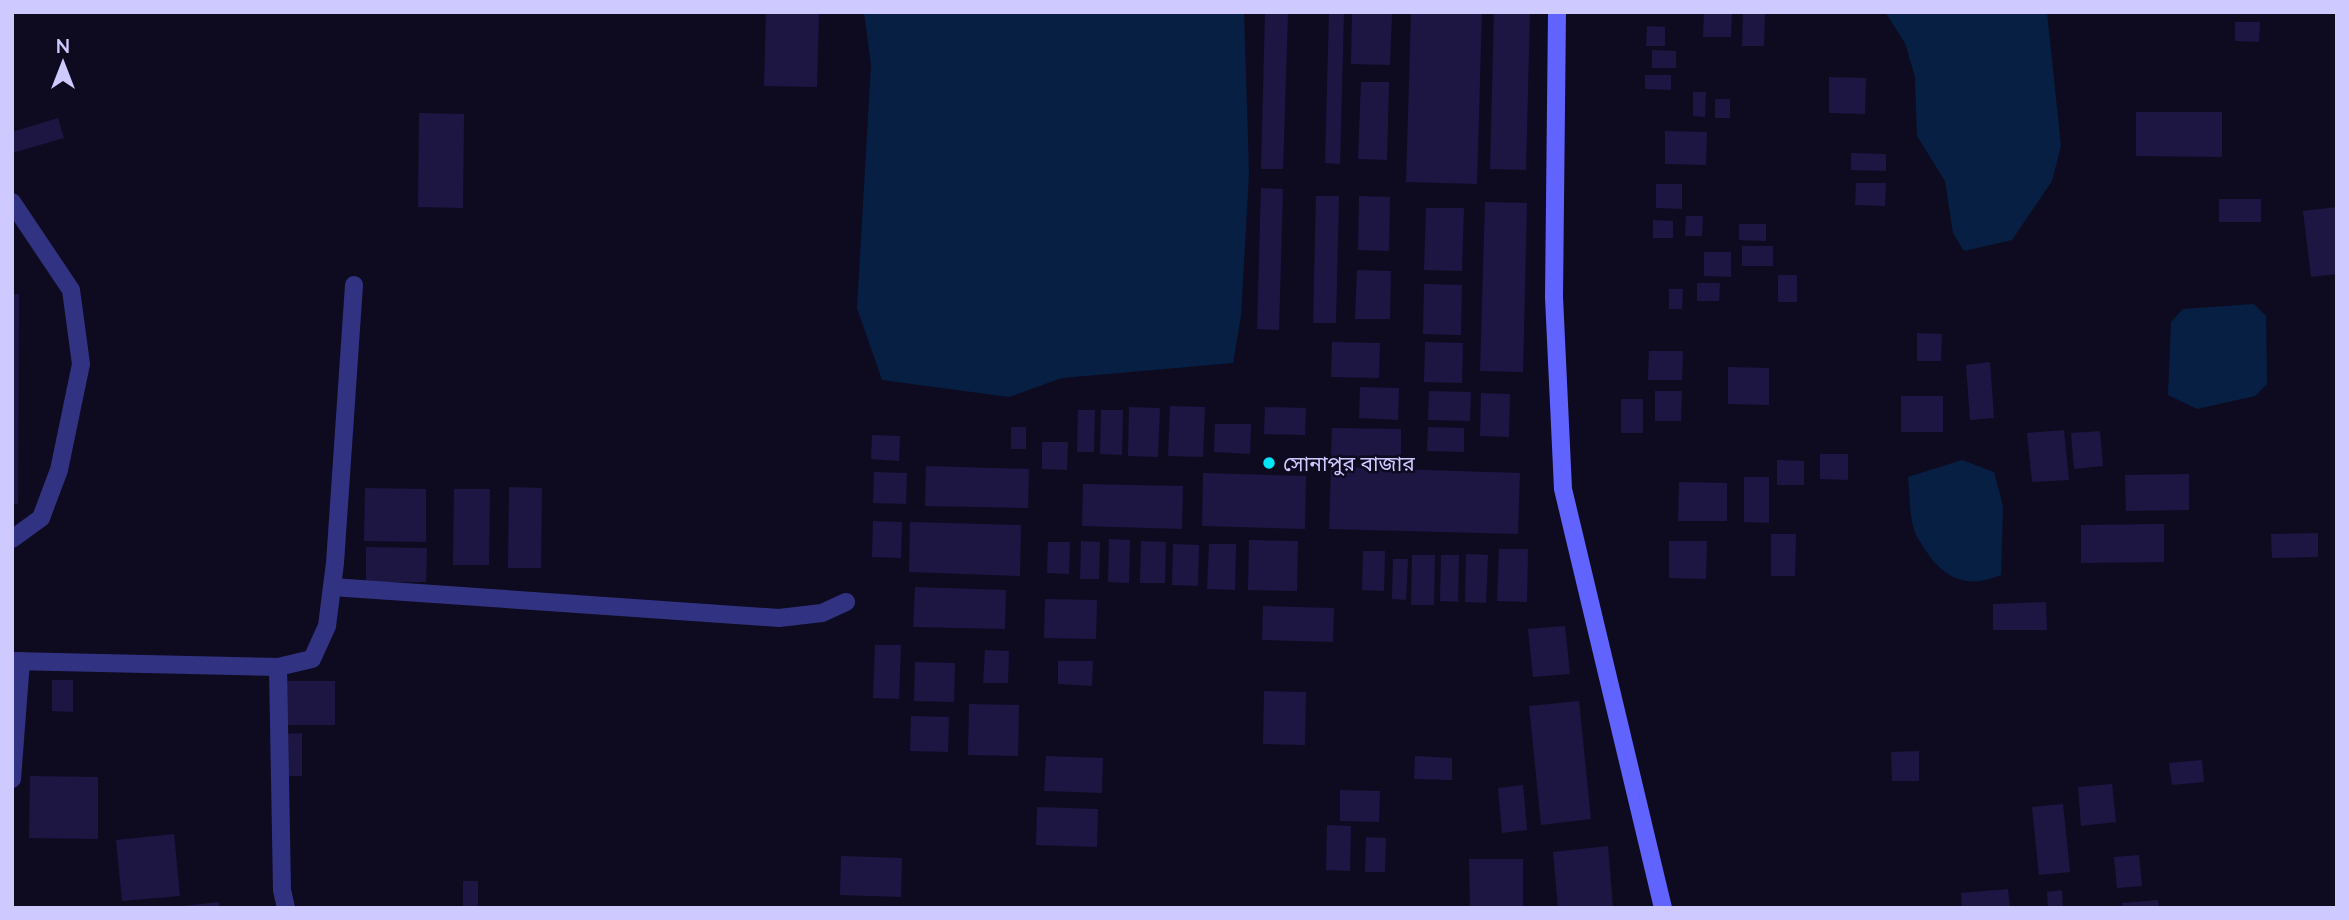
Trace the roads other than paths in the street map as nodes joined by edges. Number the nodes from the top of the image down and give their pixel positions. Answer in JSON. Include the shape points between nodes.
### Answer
{"nodes":[{"id":1,"x":1557,"y":12,"type":"edge"},
{"id":2,"x":12,"y":202,"type":"edge"},
{"id":3,"x":354,"y":285,"type":"dead end"},
{"id":4,"x":12,"y":539,"type":"edge"},
{"id":5,"x":332,"y":587,"type":"junction"},
{"id":6,"x":846,"y":603,"type":"dead end"},
{"id":7,"x":17,"y":661,"type":"edge"},
{"id":8,"x":278,"y":667,"type":"junction"},
{"id":9,"x":12,"y":779,"type":"edge"},
{"id":10,"x":286,"y":908,"type":"edge"},
{"id":11,"x":1663,"y":908,"type":"edge"}],
"edges":[{"from":1,"to":11,"type":"main road","via":[[1554,297],[1563,489]]},
{"from":2,"to":4,"type":"street","via":[[71,290],[81,364],[59,470],[41,518]]},
{"from":3,"to":5,"type":"street"},
{"from":5,"to":6,"type":"street","via":[[779,618],[822,613]]},
{"from":5,"to":8,"type":"street","via":[[327,626],[312,659]]},
{"from":7,"to":8,"type":"street"},
{"from":7,"to":9,"type":"street"},
{"from":8,"to":10,"type":"street"}]}
